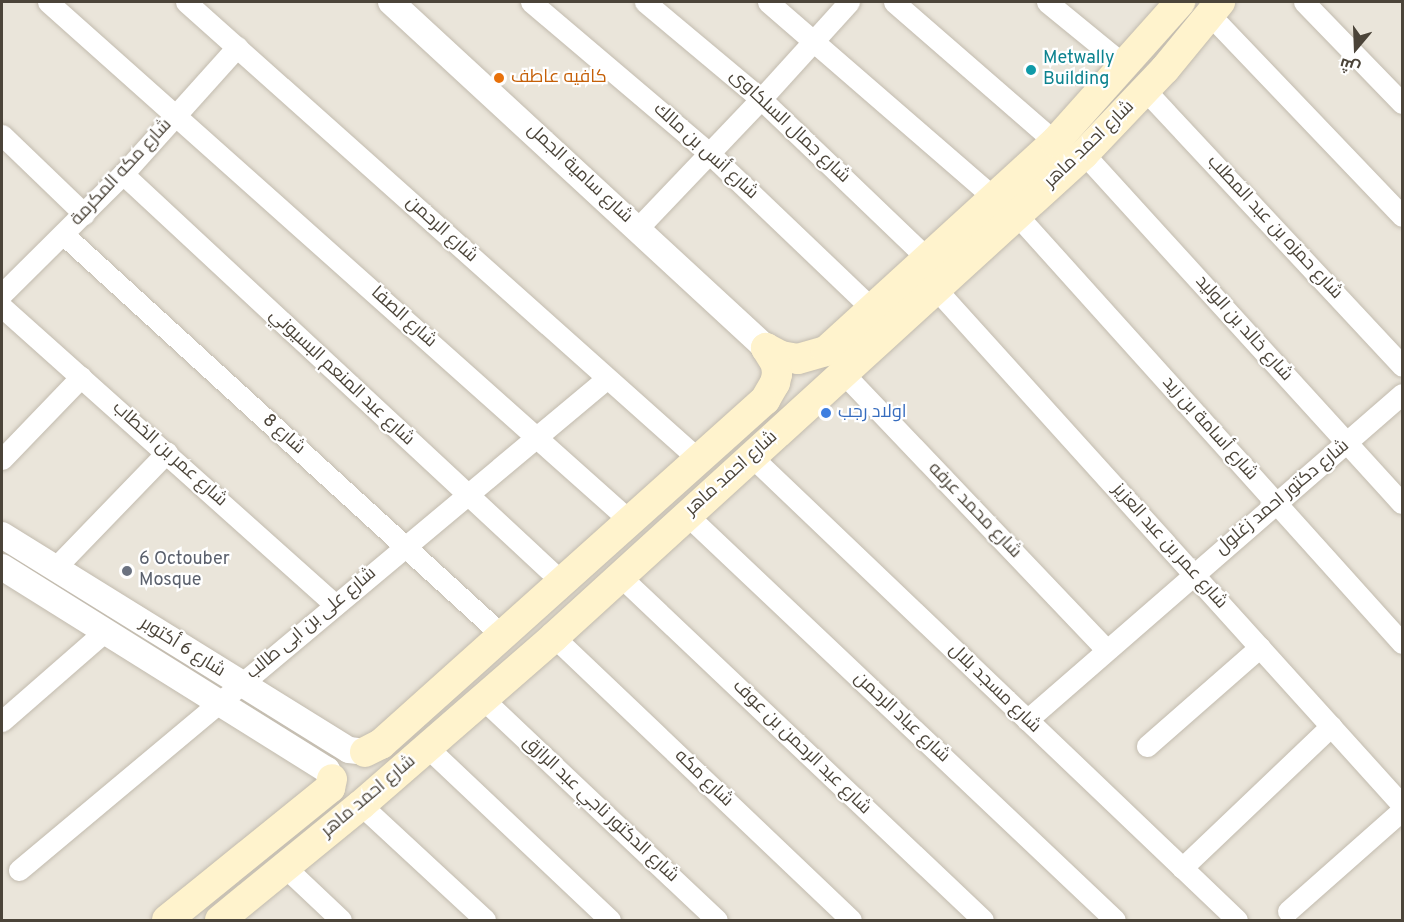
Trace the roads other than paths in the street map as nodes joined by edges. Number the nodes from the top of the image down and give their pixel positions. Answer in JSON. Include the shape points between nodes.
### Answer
{"nodes":[{"id":1,"x":48,"y":2,"type":"edge"},
{"id":2,"x":186,"y":2,"type":"edge"},
{"id":3,"x":391,"y":2,"type":"edge"},
{"id":4,"x":531,"y":2,"type":"edge"},
{"id":5,"x":645,"y":2,"type":"edge"},
{"id":6,"x":768,"y":2,"type":"edge"},
{"id":7,"x":849,"y":2,"type":"edge"},
{"id":8,"x":894,"y":2,"type":"edge"},
{"id":9,"x":1047,"y":2,"type":"edge"},
{"id":10,"x":1180,"y":2,"type":"edge"},
{"id":11,"x":1304,"y":2,"type":"edge"},
{"id":12,"x":1215,"y":8,"type":"edge"},
{"id":13,"x":813,"y":40,"type":"junction"},
{"id":14,"x":237,"y":47,"type":"junction"},
{"id":15,"x":1125,"y":65,"type":"junction"},
{"id":16,"x":1145,"y":90,"type":"junction"},
{"id":17,"x":761,"y":99,"type":"junction"},
{"id":18,"x":1402,"y":103,"type":"edge"},
{"id":19,"x":176,"y":115,"type":"junction"},
{"id":20,"x":2,"y":135,"type":"edge"},
{"id":21,"x":1054,"y":142,"type":"junction"},
{"id":22,"x":709,"y":153,"type":"junction"},
{"id":23,"x":1084,"y":154,"type":"junction"},
{"id":24,"x":123,"y":174,"type":"junction"},
{"id":25,"x":1005,"y":206,"type":"junction"},
{"id":26,"x":84,"y":214,"type":"junction"},
{"id":27,"x":1402,"y":216,"type":"edge"},
{"id":28,"x":638,"y":228,"type":"junction"},
{"id":29,"x":63,"y":234,"type":"junction"},
{"id":30,"x":928,"y":259,"type":"junction"},
{"id":31,"x":935,"y":288,"type":"junction"},
{"id":32,"x":2,"y":294,"type":"edge"},
{"id":33,"x":2,"y":306,"type":"edge"},
{"id":34,"x":872,"y":309,"type":"junction"},
{"id":35,"x":766,"y":348,"type":"junction"},
{"id":36,"x":1402,"y":366,"type":"edge"},
{"id":37,"x":843,"y":373,"type":"junction"},
{"id":38,"x":81,"y":377,"type":"junction"},
{"id":39,"x":606,"y":379,"type":"junction"},
{"id":40,"x":1402,"y":394,"type":"edge"},
{"id":41,"x":765,"y":400,"type":"junction"},
{"id":42,"x":787,"y":424,"type":"junction"},
{"id":43,"x":536,"y":437,"type":"junction"},
{"id":44,"x":1348,"y":443,"type":"junction"},
{"id":45,"x":167,"y":452,"type":"junction"},
{"id":46,"x":752,"y":456,"type":"junction"},
{"id":47,"x":697,"y":458,"type":"junction"},
{"id":48,"x":2,"y":459,"type":"edge"},
{"id":49,"x":467,"y":495,"type":"junction"},
{"id":50,"x":1402,"y":503,"type":"edge"},
{"id":51,"x":1277,"y":504,"type":"junction"},
{"id":52,"x":687,"y":515,"type":"junction"},
{"id":53,"x":629,"y":520,"type":"junction"},
{"id":54,"x":2,"y":535,"type":"edge"},
{"id":55,"x":405,"y":546,"type":"junction"},
{"id":56,"x":2,"y":567,"type":"edge"},
{"id":57,"x":55,"y":568,"type":"junction"},
{"id":58,"x":1194,"y":574,"type":"junction"},
{"id":59,"x":620,"y":576,"type":"junction"},
{"id":60,"x":561,"y":581,"type":"junction"},
{"id":61,"x":335,"y":605,"type":"junction"},
{"id":62,"x":105,"y":632,"type":"junction"},
{"id":63,"x":503,"y":636,"type":"junction"},
{"id":64,"x":554,"y":637,"type":"junction"},
{"id":65,"x":1402,"y":643,"type":"edge"},
{"id":66,"x":1260,"y":647,"type":"junction"},
{"id":67,"x":1106,"y":649,"type":"junction"},
{"id":68,"x":241,"y":684,"type":"junction"},
{"id":69,"x":483,"y":699,"type":"junction"},
{"id":70,"x":219,"y":702,"type":"junction"},
{"id":71,"x":2,"y":720,"type":"edge"},
{"id":72,"x":1027,"y":720,"type":"junction"},
{"id":73,"x":1331,"y":726,"type":"junction"},
{"id":74,"x":1147,"y":746,"type":"dead end"},
{"id":75,"x":427,"y":747,"type":"junction"},
{"id":76,"x":365,"y":752,"type":"joint"},
{"id":77,"x":332,"y":779,"type":"joint"},
{"id":78,"x":361,"y":805,"type":"junction"},
{"id":79,"x":1402,"y":805,"type":"edge"},
{"id":80,"x":1402,"y":810,"type":"edge"},
{"id":81,"x":285,"y":867,"type":"junction"},
{"id":82,"x":1182,"y":868,"type":"junction"},
{"id":83,"x":19,"y":870,"type":"dead end"},
{"id":84,"x":1288,"y":911,"type":"dead end"},
{"id":85,"x":167,"y":921,"type":"edge"},
{"id":86,"x":220,"y":921,"type":"edge"},
{"id":87,"x":341,"y":921,"type":"edge"},
{"id":88,"x":485,"y":921,"type":"edge"},
{"id":89,"x":610,"y":921,"type":"edge"},
{"id":90,"x":717,"y":921,"type":"edge"},
{"id":91,"x":851,"y":921,"type":"edge"},
{"id":92,"x":983,"y":921,"type":"edge"},
{"id":93,"x":1115,"y":921,"type":"edge"},
{"id":94,"x":1237,"y":921,"type":"edge"}],
"edges":[{"from":1,"to":19,"type":"street","name":"شارع الصفا"},
{"from":2,"to":14,"type":"street","name":"شارع الرحمن"},
{"from":3,"to":28,"type":"street","name":"شارع سامية الجمل"},
{"from":4,"to":22,"type":"street","name":"شارع أنس بن مالك"},
{"from":5,"to":17,"type":"street","name":"شارع جمال السلكاوى"},
{"from":6,"to":13,"type":"street","name":"شارع أسامة بن زيد"},
{"from":7,"to":13,"type":"street"},
{"from":8,"to":21,"type":"street"},
{"from":9,"to":15,"type":"street"},
{"from":10,"to":15,"type":"main road","name":"شارع احمد ماهر"},
{"from":11,"to":18,"type":"street"},
{"from":12,"to":16,"type":"main road","name":"شارع احمد ماهر"},
{"from":12,"to":27,"type":"street"},
{"from":13,"to":17,"type":"street"},
{"from":13,"to":25,"type":"street","name":"شارع أسامة بن زيد"},
{"from":14,"to":19,"type":"street","name":"شارع مكه المكرمة"},
{"from":14,"to":39,"type":"street","name":"شارع الرحمن"},
{"from":15,"to":21,"type":"main road","name":"شارع احمد ماهر"},
{"from":16,"to":23,"type":"main road","name":"شارع احمد ماهر"},
{"from":16,"to":36,"type":"street","name":"شارع حمزه بن عبد المطلب"},
{"from":17,"to":22,"type":"street"},
{"from":17,"to":30,"type":"street","name":"شارع جمال السلكاوى"},
{"from":19,"to":24,"type":"street","name":"شارع مكه المكرمة"},
{"from":19,"to":43,"type":"street","name":"شارع الصفا"},
{"from":20,"to":26,"type":"street"},
{"from":21,"to":25,"type":"main road","name":"شارع احمد ماهر"},
{"from":22,"to":28,"type":"street"},
{"from":22,"to":34,"type":"street","name":"شارع أنس بن مالك"},
{"from":23,"to":25,"type":"main road","name":"شارع احمد ماهر"},
{"from":23,"to":44,"type":"street","name":"شارع خالد بن الوليد"},
{"from":24,"to":26,"type":"street","name":"شارع مكه المكرمة"},
{"from":24,"to":49,"type":"street","name":"شارع عبد المنعم البسيوني"},
{"from":25,"to":30,"type":"main road","name":"شارع احمد ماهر"},
{"from":25,"to":31,"type":"main road","name":"شارع احمد ماهر"},
{"from":25,"to":51,"type":"street","name":"شارع أسامة بن زيد"},
{"from":26,"to":29,"type":"street","name":"شارع مكه المكرمة"},
{"from":28,"to":35,"type":"street","name":"شارع سامية الجمل"},
{"from":29,"to":32,"type":"street","name":"شارع مكه المكرمة"},
{"from":29,"to":55,"type":"street","name":"شارع 8"},
{"from":30,"to":34,"type":"main road","name":"شارع احمد ماهر"},
{"from":31,"to":37,"type":"main road","name":"شارع احمد ماهر"},
{"from":31,"to":58,"type":"street","name":"شارع عمر بن عبد العزيز"},
{"from":33,"to":38,"type":"street","name":"شارع عمر بن الخطاب"},
{"from":34,"to":35,"type":"main road","name":"شارع احمد ماهر","via":[[818,355],[790,358]]},
{"from":35,"to":41,"type":"main road","name":"شارع احمد ماهر","via":[[777,374]]},
{"from":37,"to":42,"type":"main road","name":"شارع احمد ماهر"},
{"from":37,"to":67,"type":"street","name":"شارع محمد عرفه"},
{"from":38,"to":45,"type":"street","name":"شارع عمر بن الخطاب"},
{"from":38,"to":48,"type":"street"},
{"from":39,"to":43,"type":"street","name":"شارع على بن ابى طالب"},
{"from":39,"to":47,"type":"street","name":"شارع الرحمن"},
{"from":40,"to":44,"type":"street","name":"شارع دكتور احمد زغلول"},
{"from":41,"to":42,"type":"main road"},
{"from":41,"to":47,"type":"main road","name":"شارع احمد ماهر"},
{"from":42,"to":46,"type":"main road","name":"شارع احمد ماهر"},
{"from":43,"to":49,"type":"street","name":"شارع على بن ابى طالب"},
{"from":43,"to":53,"type":"street","name":"شارع الصفا"},
{"from":44,"to":50,"type":"street","name":"شارع خالد بن الوليد"},
{"from":44,"to":51,"type":"street","name":"شارع دكتور احمد زغلول"},
{"from":45,"to":57,"type":"street"},
{"from":45,"to":61,"type":"street","name":"شارع عمر بن الخطاب"},
{"from":46,"to":52,"type":"main road","name":"شارع احمد ماهر"},
{"from":46,"to":72,"type":"street","name":"شارع مسجد بلال"},
{"from":47,"to":53,"type":"main road","name":"شارع احمد ماهر"},
{"from":49,"to":55,"type":"street","name":"شارع على بن ابى طالب"},
{"from":49,"to":60,"type":"street","name":"شارع عبد المنعم البسيوني"},
{"from":51,"to":58,"type":"street","name":"شارع دكتور احمد زغلول"},
{"from":51,"to":65,"type":"street","name":"شارع أسامة بن زيد"},
{"from":52,"to":59,"type":"main road","name":"شارع احمد ماهر"},
{"from":52,"to":93,"type":"street","name":"شارع عباد الرحمن"},
{"from":53,"to":60,"type":"main road","name":"شارع احمد ماهر"},
{"from":54,"to":57,"type":"street","name":"شارع 6 أكتوبر"},
{"from":55,"to":61,"type":"street","name":"شارع على بن ابى طالب"},
{"from":55,"to":63,"type":"street","name":"شارع 8"},
{"from":56,"to":62,"type":"street","name":"شارع 6 أكتوبر"},
{"from":57,"to":68,"type":"street","name":"شارع 6 أكتوبر"},
{"from":58,"to":66,"type":"street","name":"شارع عمر بن عبد العزيز"},
{"from":58,"to":67,"type":"street","name":"شارع دكتور احمد زغلول"},
{"from":59,"to":64,"type":"main road","name":"شارع احمد ماهر"},
{"from":59,"to":92,"type":"street","name":"شارع عبد الرحمن بن عوف"},
{"from":60,"to":63,"type":"main road","name":"شارع احمد ماهر"},
{"from":61,"to":68,"type":"street","name":"شارع على بن ابى طالب"},
{"from":62,"to":70,"type":"street","name":"شارع 6 أكتوبر"},
{"from":62,"to":71,"type":"street"},
{"from":63,"to":76,"type":"main road","name":"شارع احمد ماهر","via":[[381,744]]},
{"from":64,"to":69,"type":"main road","name":"شارع احمد ماهر"},
{"from":64,"to":91,"type":"street","name":"شارع مكه"},
{"from":66,"to":73,"type":"street","name":"شارع عمر بن عبد العزيز"},
{"from":66,"to":74,"type":"street"},
{"from":67,"to":72,"type":"street","name":"شارع دكتور احمد زغلول"},
{"from":68,"to":70,"type":"street","name":"شارع على بن ابى طالب"},
{"from":68,"to":76,"type":"street","name":"شارع 6 أكتوبر","via":[[349,750]]},
{"from":69,"to":75,"type":"main road","name":"شارع احمد ماهر"},
{"from":69,"to":90,"type":"street","name":"شارع الدكتور ناجي عبد الرازق"},
{"from":70,"to":77,"type":"street","name":"شارع 6 أكتوبر","via":[[327,770]]},
{"from":70,"to":83,"type":"street","name":"شارع على بن ابى طالب"},
{"from":72,"to":82,"type":"street","name":"شارع مسجد بلال"},
{"from":73,"to":79,"type":"street","name":"شارع عمر بن عبد العزيز"},
{"from":73,"to":82,"type":"street"},
{"from":75,"to":78,"type":"main road","name":"شارع احمد ماهر"},
{"from":75,"to":89,"type":"street"},
{"from":77,"to":85,"type":"main road","name":"شارع احمد ماهر","via":[[330,788]]},
{"from":78,"to":81,"type":"main road","name":"شارع احمد ماهر"},
{"from":78,"to":88,"type":"street"},
{"from":80,"to":84,"type":"street"},
{"from":81,"to":86,"type":"main road","name":"شارع احمد ماهر"},
{"from":81,"to":87,"type":"street"},
{"from":82,"to":94,"type":"street","name":"شارع مسجد بلال"}]}
